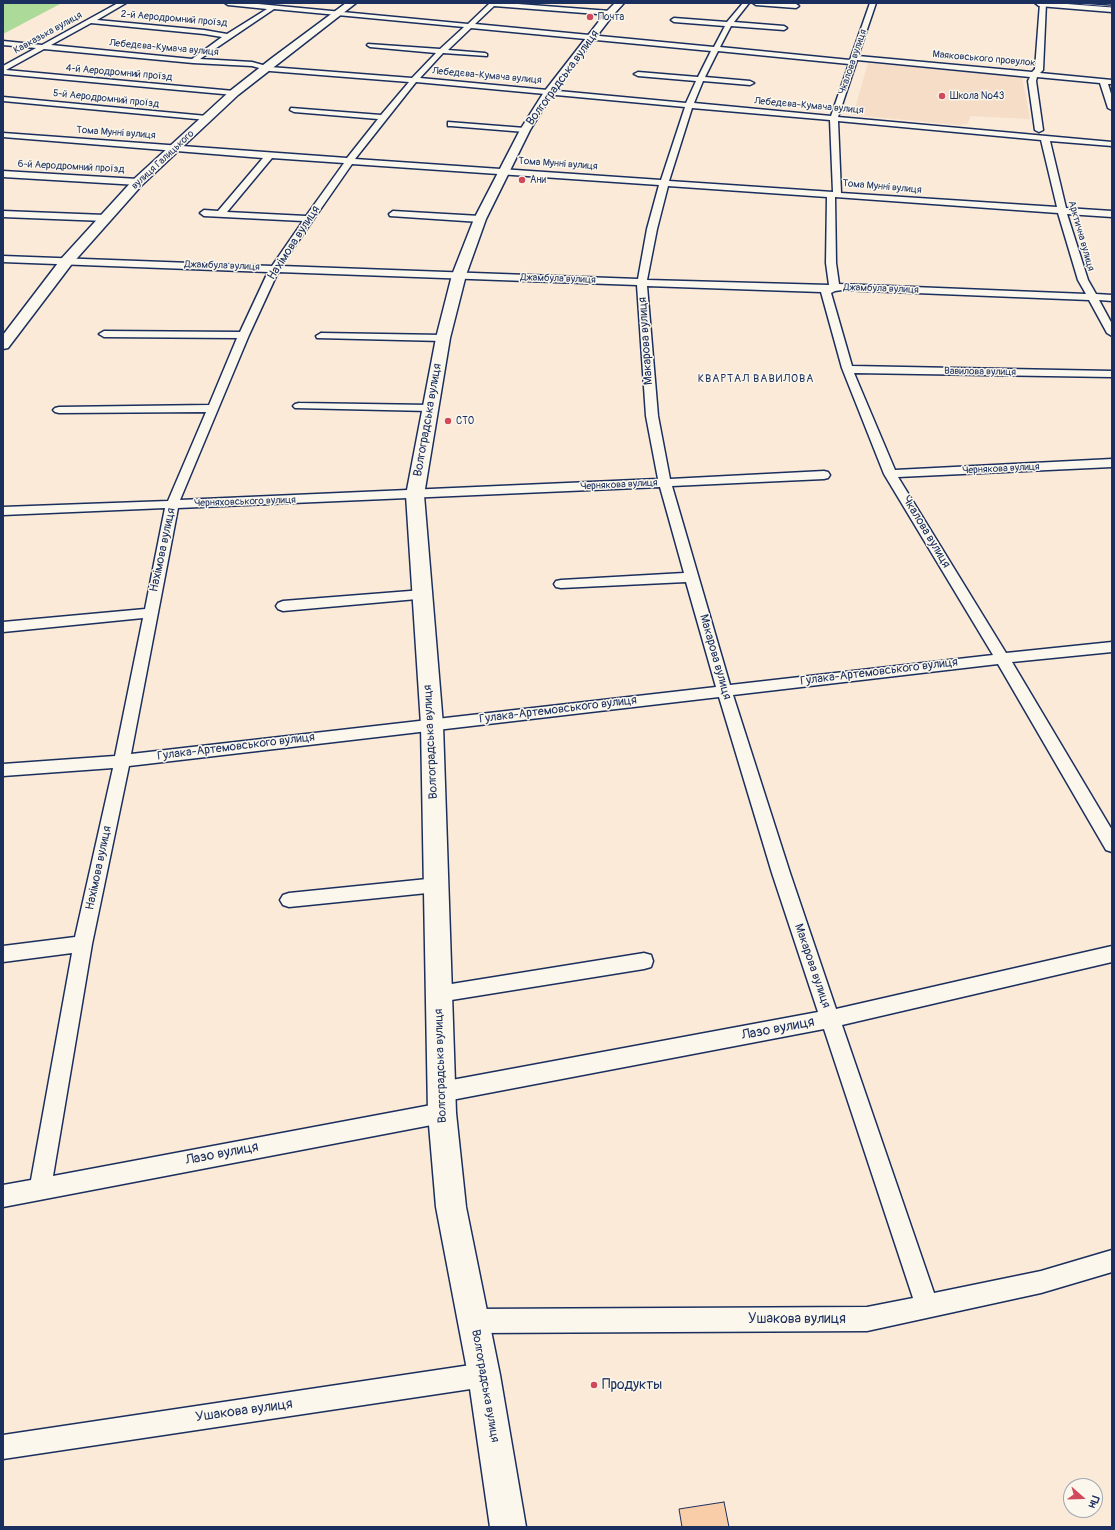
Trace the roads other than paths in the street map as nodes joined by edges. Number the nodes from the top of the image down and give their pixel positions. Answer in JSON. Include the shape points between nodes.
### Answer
{"nodes":[{"id":1,"x":123,"y":3,"type":"edge"},
{"id":2,"x":228,"y":3,"type":"edge"},
{"id":3,"x":352,"y":3,"type":"edge"},
{"id":4,"x":493,"y":3,"type":"edge"},
{"id":5,"x":746,"y":3,"type":"edge"},
{"id":6,"x":756,"y":3,"type":"edge"},
{"id":7,"x":874,"y":3,"type":"edge"},
{"id":8,"x":1039,"y":3,"type":"edge"},
{"id":9,"x":1043,"y":3,"type":"edge"},
{"id":10,"x":1106,"y":3,"type":"edge"},
{"id":11,"x":253,"y":4,"type":"edge"},
{"id":12,"x":1112,"y":4,"type":"edge"},
{"id":13,"x":796,"y":6,"type":"dead end"},
{"id":14,"x":272,"y":8,"type":"junction"},
{"id":15,"x":615,"y":8,"type":"edge"},
{"id":16,"x":1112,"y":8,"type":"edge"},
{"id":17,"x":336,"y":14,"type":"junction"},
{"id":18,"x":674,"y":20,"type":"dead end"},
{"id":19,"x":90,"y":21,"type":"junction"},
{"id":20,"x":730,"y":24,"type":"junction"},
{"id":21,"x":469,"y":26,"type":"junction"},
{"id":22,"x":784,"y":28,"type":"dead end"},
{"id":23,"x":228,"y":36,"type":"junction"},
{"id":24,"x":591,"y":38,"type":"junction"},
{"id":25,"x":3,"y":43,"type":"edge"},
{"id":26,"x":370,"y":45,"type":"dead end"},
{"id":27,"x":42,"y":47,"type":"junction"},
{"id":28,"x":716,"y":49,"type":"junction"},
{"id":29,"x":441,"y":52,"type":"junction"},
{"id":30,"x":485,"y":55,"type":"dead end"},
{"id":31,"x":853,"y":60,"type":"junction"},
{"id":32,"x":193,"y":61,"type":"junction"},
{"id":33,"x":252,"y":64,"type":"junction"},
{"id":34,"x":271,"y":64,"type":"junction"},
{"id":35,"x":3,"y":70,"type":"edge"},
{"id":36,"x":638,"y":74,"type":"dead end"},
{"id":37,"x":1034,"y":74,"type":"junction"},
{"id":38,"x":700,"y":79,"type":"junction"},
{"id":39,"x":414,"y":80,"type":"junction"},
{"id":40,"x":1103,"y":81,"type":"junction"},
{"id":41,"x":1112,"y":82,"type":"edge"},
{"id":42,"x":750,"y":83,"type":"dead end"},
{"id":43,"x":549,"y":92,"type":"junction"},
{"id":44,"x":234,"y":93,"type":"junction"},
{"id":45,"x":3,"y":99,"type":"edge"},
{"id":46,"x":689,"y":105,"type":"junction"},
{"id":47,"x":1112,"y":108,"type":"edge"},
{"id":48,"x":294,"y":110,"type":"dead end"},
{"id":49,"x":383,"y":117,"type":"junction"},
{"id":50,"x":208,"y":118,"type":"junction"},
{"id":51,"x":834,"y":118,"type":"junction"},
{"id":52,"x":451,"y":124,"type":"dead end"},
{"id":53,"x":525,"y":130,"type":"junction"},
{"id":54,"x":1039,"y":130,"type":"dead end"},
{"id":55,"x":3,"y":135,"type":"edge"},
{"id":56,"x":1045,"y":138,"type":"junction"},
{"id":57,"x":1112,"y":144,"type":"edge"},
{"id":58,"x":175,"y":148,"type":"junction"},
{"id":59,"x":270,"y":155,"type":"junction"},
{"id":60,"x":350,"y":160,"type":"junction"},
{"id":61,"x":504,"y":172,"type":"junction"},
{"id":62,"x":3,"y":174,"type":"edge"},
{"id":63,"x":138,"y":182,"type":"junction"},
{"id":64,"x":664,"y":183,"type":"junction"},
{"id":65,"x":834,"y":194,"type":"junction"},
{"id":66,"x":1062,"y":211,"type":"junction"},
{"id":67,"x":204,"y":213,"type":"dead end"},
{"id":68,"x":3,"y":214,"type":"edge"},
{"id":69,"x":220,"y":214,"type":"junction"},
{"id":70,"x":393,"y":214,"type":"dead end"},
{"id":71,"x":1112,"y":214,"type":"edge"},
{"id":72,"x":105,"y":218,"type":"junction"},
{"id":73,"x":309,"y":219,"type":"junction"},
{"id":74,"x":480,"y":219,"type":"junction"},
{"id":75,"x":3,"y":259,"type":"edge"},
{"id":76,"x":66,"y":262,"type":"junction"},
{"id":77,"x":275,"y":268,"type":"junction"},
{"id":78,"x":459,"y":276,"type":"junction"},
{"id":79,"x":642,"y":282,"type":"junction"},
{"id":80,"x":834,"y":287,"type":"junction"},
{"id":81,"x":1091,"y":297,"type":"junction"},
{"id":82,"x":1112,"y":298,"type":"edge"},
{"id":83,"x":104,"y":334,"type":"dead end"},
{"id":84,"x":1112,"y":334,"type":"edge"},
{"id":85,"x":244,"y":335,"type":"junction"},
{"id":86,"x":321,"y":336,"type":"dead end"},
{"id":87,"x":443,"y":338,"type":"junction"},
{"id":88,"x":3,"y":345,"type":"edge"},
{"id":89,"x":847,"y":368,"type":"junction"},
{"id":90,"x":1112,"y":374,"type":"edge"},
{"id":91,"x":299,"y":406,"type":"dead end"},
{"id":92,"x":214,"y":408,"type":"junction"},
{"id":93,"x":430,"y":408,"type":"junction"},
{"id":94,"x":60,"y":410,"type":"dead end"},
{"id":95,"x":1112,"y":463,"type":"edge"},
{"id":96,"x":890,"y":474,"type":"junction"},
{"id":97,"x":824,"y":475,"type":"dead end"},
{"id":98,"x":665,"y":483,"type":"junction"},
{"id":99,"x":415,"y":495,"type":"junction"},
{"id":100,"x":172,"y":505,"type":"junction"},
{"id":101,"x":3,"y":510,"type":"edge"},
{"id":102,"x":692,"y":576,"type":"junction"},
{"id":103,"x":561,"y":584,"type":"dead end"},
{"id":104,"x":423,"y":595,"type":"junction"},
{"id":105,"x":283,"y":606,"type":"dead end"},
{"id":106,"x":150,"y":613,"type":"junction"},
{"id":107,"x":3,"y":627,"type":"edge"},
{"id":108,"x":1112,"y":647,"type":"edge"},
{"id":109,"x":1002,"y":658,"type":"junction"},
{"id":110,"x":724,"y":690,"type":"junction"},
{"id":111,"x":432,"y":725,"type":"junction"},
{"id":112,"x":122,"y":761,"type":"junction"},
{"id":113,"x":3,"y":770,"type":"edge"},
{"id":114,"x":1112,"y":845,"type":"edge"},
{"id":115,"x":437,"y":885,"type":"junction"},
{"id":116,"x":290,"y":900,"type":"dead end"},
{"id":117,"x":83,"y":944,"type":"junction"},
{"id":118,"x":3,"y":954,"type":"edge"},
{"id":119,"x":1112,"y":954,"type":"edge"},
{"id":120,"x":644,"y":961,"type":"dead end"},
{"id":121,"x":439,"y":994,"type":"junction"},
{"id":122,"x":830,"y":1019,"type":"junction"},
{"id":123,"x":441,"y":1102,"type":"junction"},
{"id":124,"x":40,"y":1188,"type":"junction"},
{"id":125,"x":3,"y":1196,"type":"edge"},
{"id":126,"x":1112,"y":1261,"type":"edge"},
{"id":127,"x":927,"y":1307,"type":"junction"},
{"id":128,"x":474,"y":1321,"type":"junction"},
{"id":129,"x":484,"y":1375,"type":"junction"},
{"id":130,"x":3,"y":1446,"type":"edge"},
{"id":131,"x":508,"y":1527,"type":"edge"}],
"edges":[{"from":1,"to":19,"type":"street","name":"Кавказька вулиця"},
{"from":2,"to":11,"type":"street","name":"Маяковського провулок"},
{"from":3,"to":17,"type":"street","name":"вулиця Галицького"},
{"from":4,"to":15,"type":"street"},
{"from":4,"to":21,"type":"street","name":"Нахімова вулиця"},
{"from":5,"to":20,"type":"street","name":"Макарова вулиця"},
{"from":6,"to":13,"type":"street"},
{"from":7,"to":31,"type":"street","name":"Чкалова вулиця"},
{"from":8,"to":9,"type":"street"},
{"from":9,"to":16,"type":"street"},
{"from":9,"to":37,"type":"street","via":[[1039,70]]},
{"from":10,"to":12,"type":"street"},
{"from":11,"to":14,"type":"street","name":"Маяковського провулок"},
{"from":14,"to":17,"type":"street","name":"Маяковського провулок"},
{"from":14,"to":23,"type":"street","name":"2-й Аеродромний проїзд"},
{"from":15,"to":24,"type":"street","name":"Волгоградська вулиця"},
{"from":17,"to":21,"type":"street","name":"Маяковського провулок"},
{"from":17,"to":34,"type":"street","name":"вулиця Галицького"},
{"from":18,"to":20,"type":"street"},
{"from":19,"to":23,"type":"street","name":"2-й Аеродромний проїзд"},
{"from":19,"to":27,"type":"street","name":"Кавказька вулиця"},
{"from":20,"to":22,"type":"street"},
{"from":20,"to":28,"type":"street","name":"Макарова вулиця"},
{"from":21,"to":24,"type":"street","name":"Маяковського провулок"},
{"from":21,"to":29,"type":"street","name":"Нахімова вулиця"},
{"from":23,"to":32,"type":"street"},
{"from":24,"to":28,"type":"street","name":"Маяковського провулок"},
{"from":24,"to":43,"type":"street","name":"Волгоградська вулиця"},
{"from":25,"to":27,"type":"street","name":"Лебедєва-Кумача вулиця"},
{"from":26,"to":29,"type":"street"},
{"from":27,"to":32,"type":"street","name":"Лебедєва-Кумача вулиця"},
{"from":27,"to":35,"type":"street","name":"Кавказька вулиця"},
{"from":28,"to":31,"type":"street","name":"Маяковського провулок"},
{"from":28,"to":38,"type":"street","name":"Макарова вулиця"},
{"from":29,"to":30,"type":"street"},
{"from":29,"to":39,"type":"street","name":"Нахімова вулиця"},
{"from":31,"to":37,"type":"street","name":"Маяковського провулок"},
{"from":31,"to":51,"type":"street","name":"Чкалова вулиця"},
{"from":32,"to":33,"type":"street","name":"Лебедєва-Кумача вулиця"},
{"from":33,"to":34,"type":"street","name":"Лебедєва-Кумача вулиця"},
{"from":33,"to":34,"type":"street"},
{"from":34,"to":39,"type":"street","name":"Лебедєва-Кумача вулиця","via":[[270,69]]},
{"from":34,"to":44,"type":"street","name":"вулиця Галицького"},
{"from":35,"to":44,"type":"street","name":"4-й Аеродромний проїзд"},
{"from":36,"to":38,"type":"street"},
{"from":37,"to":40,"type":"street","name":"Маяковського провулок"},
{"from":37,"to":54,"type":"street","via":[[1032,81]]},
{"from":38,"to":42,"type":"street"},
{"from":38,"to":46,"type":"street","name":"Макарова вулиця"},
{"from":39,"to":43,"type":"street","name":"Лебедєва-Кумача вулиця"},
{"from":39,"to":49,"type":"street","name":"Нахімова вулиця"},
{"from":40,"to":41,"type":"street","name":"Маяковського провулок"},
{"from":40,"to":47,"type":"street"},
{"from":43,"to":46,"type":"street","name":"Лебедєва-Кумача вулиця"},
{"from":43,"to":53,"type":"street","name":"Волгоградська вулиця"},
{"from":44,"to":50,"type":"street","name":"вулиця Галицького"},
{"from":45,"to":50,"type":"street","name":"5-й Аеродромний проїзд"},
{"from":46,"to":51,"type":"street","name":"Лебедєва-Кумача вулиця"},
{"from":46,"to":64,"type":"street","name":"Макарова вулиця"},
{"from":48,"to":49,"type":"street"},
{"from":49,"to":60,"type":"street","name":"Нахімова вулиця"},
{"from":50,"to":58,"type":"street","name":"вулиця Галицького"},
{"from":51,"to":56,"type":"street","name":"Лебедєва-Кумача вулиця"},
{"from":51,"to":65,"type":"street","name":"Чкалова вулиця"},
{"from":52,"to":53,"type":"street"},
{"from":53,"to":61,"type":"street","name":"Волгоградська вулиця"},
{"from":55,"to":58,"type":"street","name":"Тома Мунні вулиця"},
{"from":56,"to":57,"type":"street","name":"Лебедєва-Кумача вулиця"},
{"from":56,"to":66,"type":"street","name":"Арктична вулиця"},
{"from":58,"to":59,"type":"street","name":"Тома Мунні вулиця"},
{"from":58,"to":63,"type":"street","name":"вулиця Галицького"},
{"from":59,"to":60,"type":"street","name":"Тома Мунні вулиця"},
{"from":59,"to":69,"type":"street"},
{"from":60,"to":61,"type":"street","name":"Тома Мунні вулиця"},
{"from":60,"to":73,"type":"street","name":"Нахімова вулиця"},
{"from":61,"to":64,"type":"street","name":"Тома Мунні вулиця"},
{"from":61,"to":74,"type":"street","name":"Волгоградська вулиця"},
{"from":62,"to":63,"type":"street","name":"6-й Аеродромний проїзд"},
{"from":63,"to":72,"type":"street","name":"вулиця Галицького"},
{"from":64,"to":65,"type":"street","name":"Тома Мунні вулиця"},
{"from":64,"to":79,"type":"street","name":"Макарова вулиця"},
{"from":65,"to":66,"type":"street","name":"Тома Мунні вулиця"},
{"from":65,"to":80,"type":"street","name":"Чкалова вулиця","via":[[831,263]]},
{"from":66,"to":71,"type":"street","name":"Тома Мунні вулиця"},
{"from":66,"to":81,"type":"street","name":"Арктична вулиця","via":[[1083,280]]},
{"from":67,"to":69,"type":"street"},
{"from":68,"to":72,"type":"street"},
{"from":69,"to":73,"type":"street"},
{"from":70,"to":74,"type":"street"},
{"from":72,"to":76,"type":"street","name":"вулиця Галицького"},
{"from":73,"to":77,"type":"street","name":"Нахімова вулиця"},
{"from":74,"to":78,"type":"street","name":"Волгоградська вулиця"},
{"from":75,"to":76,"type":"street","name":"Джамбула вулиця"},
{"from":76,"to":77,"type":"street","name":"Джамбула вулиця"},
{"from":76,"to":88,"type":"street","name":"вулиця Галицького"},
{"from":77,"to":78,"type":"street","name":"Джамбула вулиця"},
{"from":77,"to":85,"type":"street","name":"Нахімова вулиця"},
{"from":78,"to":79,"type":"street","name":"Джамбула вулиця"},
{"from":78,"to":87,"type":"street","name":"Волгоградська вулиця"},
{"from":79,"to":80,"type":"street","name":"Джамбула вулиця","via":[[819,289]]},
{"from":79,"to":98,"type":"street","name":"Макарова вулиця","via":[[652,416]]},
{"from":80,"to":81,"type":"street","name":"Джамбула вулиця"},
{"from":80,"to":89,"type":"street","name":"Чкалова вулиця","via":[[826,292]]},
{"from":81,"to":82,"type":"street","name":"Джамбула вулиця"},
{"from":81,"to":84,"type":"street","name":"Арктична вулиця"},
{"from":83,"to":85,"type":"street"},
{"from":85,"to":92,"type":"street","name":"Нахімова вулиця"},
{"from":86,"to":87,"type":"street"},
{"from":87,"to":93,"type":"street","name":"Волгоградська вулиця"},
{"from":89,"to":90,"type":"street","name":"Вавилова вулиця","via":[[871,371]]},
{"from":89,"to":96,"type":"street","name":"Чкалова вулиця"},
{"from":91,"to":93,"type":"street"},
{"from":92,"to":94,"type":"street"},
{"from":92,"to":100,"type":"street","name":"Нахімова вулиця"},
{"from":93,"to":99,"type":"street","name":"Волгоградська вулиця"},
{"from":95,"to":96,"type":"street","name":"Чернякова вулиця"},
{"from":96,"to":109,"type":"street","name":"Чкалова вулиця"},
{"from":97,"to":98,"type":"street","name":"Чернякова вулиця"},
{"from":98,"to":99,"type":"street","name":"Чернякова вулиця"},
{"from":98,"to":102,"type":"street","name":"Макарова вулиця"},
{"from":99,"to":100,"type":"street","name":"Черняховського вулиця"},
{"from":99,"to":104,"type":"street","name":"Волгоградська вулиця"},
{"from":100,"to":101,"type":"street","name":"Черняховського вулиця"},
{"from":100,"to":106,"type":"street","name":"Нахімова вулиця"},
{"from":102,"to":103,"type":"street"},
{"from":102,"to":110,"type":"street","name":"Макарова вулиця"},
{"from":104,"to":105,"type":"street"},
{"from":104,"to":111,"type":"street","name":"Волгоградська вулиця"},
{"from":106,"to":107,"type":"street"},
{"from":106,"to":112,"type":"street","name":"Нахімова вулиця"},
{"from":108,"to":109,"type":"street","name":"Гулака-Артемовського вулиця"},
{"from":109,"to":110,"type":"street","name":"Гулака-Артемовського вулиця"},
{"from":109,"to":114,"type":"street","name":"Чкалова вулиця"},
{"from":110,"to":111,"type":"street","name":"Гулака-Артемовського вулиця"},
{"from":110,"to":122,"type":"street","name":"Макарова вулиця"},
{"from":111,"to":112,"type":"street","name":"Гулака-Артемовського вулиця"},
{"from":111,"to":115,"type":"street","name":"Волгоградська вулиця"},
{"from":112,"to":113,"type":"street","name":"Гулака-Артемовського вулиця"},
{"from":112,"to":117,"type":"street","name":"Нахімова вулиця"},
{"from":115,"to":116,"type":"street"},
{"from":115,"to":121,"type":"street","name":"Волгоградська вулиця"},
{"from":117,"to":118,"type":"street"},
{"from":117,"to":124,"type":"street","name":"Нахімова вулиця"},
{"from":119,"to":122,"type":"street","name":"Лазо вулиця"},
{"from":120,"to":121,"type":"street"},
{"from":121,"to":123,"type":"street","name":"Волгоградська вулиця"},
{"from":122,"to":123,"type":"street","name":"Лазо вулиця"},
{"from":122,"to":127,"type":"street","name":"Макарова вулиця"},
{"from":123,"to":124,"type":"street","name":"Лазо вулиця"},
{"from":123,"to":128,"type":"street","name":"Волгоградська вулиця","via":[[451,1207]]},
{"from":124,"to":125,"type":"street","name":"Лазо вулиця"},
{"from":126,"to":127,"type":"street","name":"Ушакова вулиця","via":[[1041,1282]]},
{"from":127,"to":128,"type":"street","name":"Ушакова вулиця","via":[[867,1319]]},
{"from":128,"to":129,"type":"street","name":"Волгоградська вулиця"},
{"from":129,"to":130,"type":"street","name":"Ушакова вулиця"},
{"from":129,"to":131,"type":"street","name":"Волгоградська вулиця"}]}
